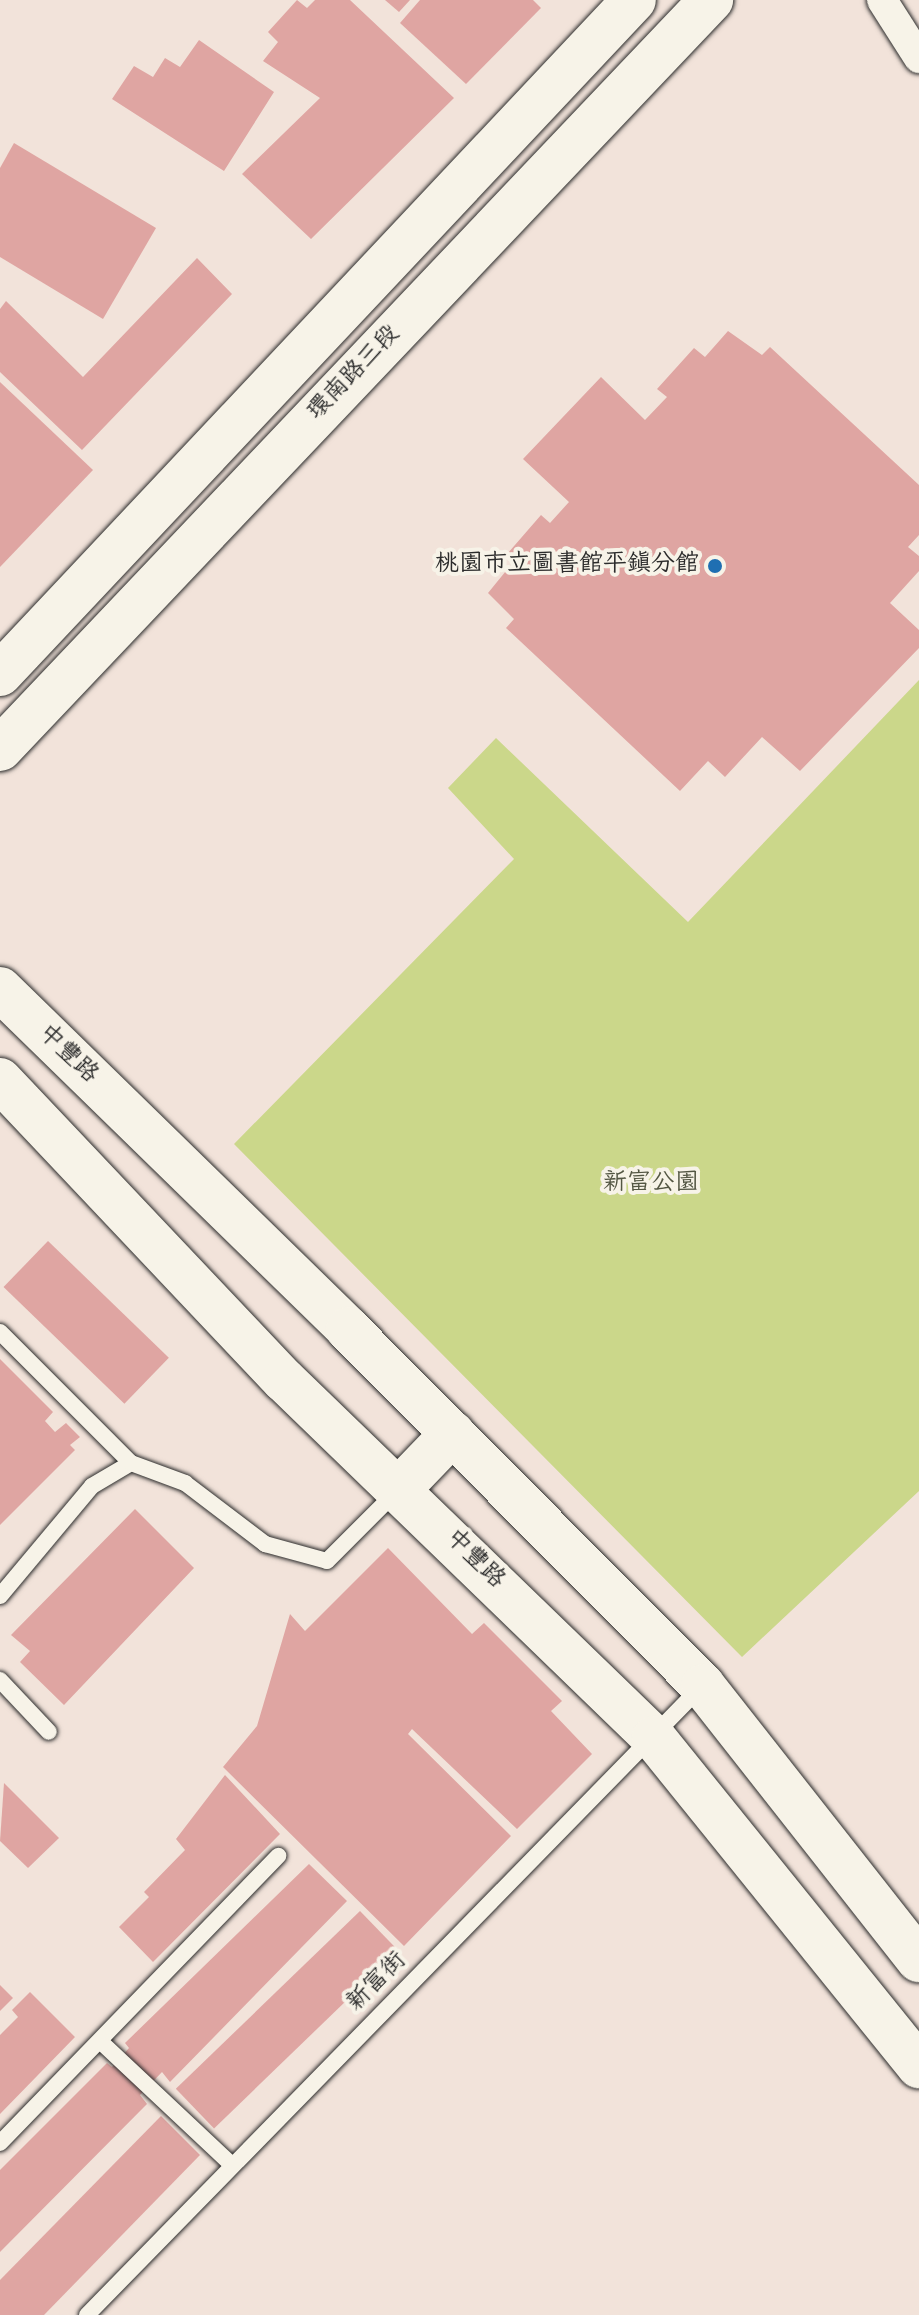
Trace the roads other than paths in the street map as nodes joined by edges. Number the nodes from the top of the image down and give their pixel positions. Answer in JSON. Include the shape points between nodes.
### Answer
{"nodes":[{"id":1,"x":634,"y":0,"type":"edge"},
{"id":2,"x":711,"y":0,"type":"edge"},
{"id":3,"x":882,"y":0,"type":"edge"},
{"id":4,"x":919,"y":58,"type":"edge"},
{"id":5,"x":0,"y":674,"type":"edge"},
{"id":6,"x":0,"y":749,"type":"edge"},
{"id":7,"x":0,"y":989,"type":"edge"},
{"id":8,"x":0,"y":1080,"type":"edge"},
{"id":9,"x":0,"y":1332,"type":"edge"},
{"id":10,"x":453,"y":1433,"type":"junction"},
{"id":11,"x":131,"y":1463,"type":"junction"},
{"id":12,"x":400,"y":1488,"type":"junction"},
{"id":13,"x":0,"y":1596,"type":"edge"},
{"id":14,"x":0,"y":1680,"type":"edge"},
{"id":15,"x":703,"y":1686,"type":"junction"},
{"id":16,"x":49,"y":1732,"type":"dead end"},
{"id":17,"x":654,"y":1738,"type":"junction"},
{"id":18,"x":278,"y":1856,"type":"dead end"},
{"id":19,"x":919,"y":1960,"type":"edge"},
{"id":20,"x":101,"y":2042,"type":"junction"},
{"id":21,"x":919,"y":2066,"type":"edge"},
{"id":22,"x":0,"y":2143,"type":"edge"},
{"id":23,"x":232,"y":2165,"type":"junction"},
{"id":24,"x":87,"y":2315,"type":"edge"}],
"edges":[{"from":1,"to":5,"type":"main road"},
{"from":2,"to":6,"type":"main road","name":"環南路三段"},
{"from":3,"to":4,"type":"street"},
{"from":7,"to":10,"type":"main road","name":"中豐路"},
{"from":8,"to":12,"type":"main road","name":"中豐路","via":[[284,1380]]},
{"from":9,"to":11,"type":"lane"},
{"from":10,"to":12,"type":"main road"},
{"from":10,"to":15,"type":"main road","name":"中豐路"},
{"from":11,"to":12,"type":"lane","via":[[185,1483],[265,1544],[327,1561]]},
{"from":11,"to":13,"type":"lane","via":[[92,1486]]},
{"from":12,"to":17,"type":"main road","name":"中豐路"},
{"from":14,"to":16,"type":"lane"},
{"from":15,"to":17,"type":"lane","name":"新富街"},
{"from":15,"to":19,"type":"main road","name":"中豐路"},
{"from":17,"to":21,"type":"main road","name":"中豐路"},
{"from":17,"to":23,"type":"lane","name":"新富街"},
{"from":18,"to":20,"type":"lane"},
{"from":20,"to":22,"type":"lane"},
{"from":20,"to":23,"type":"lane"},
{"from":23,"to":24,"type":"lane","name":"新富街"}]}
